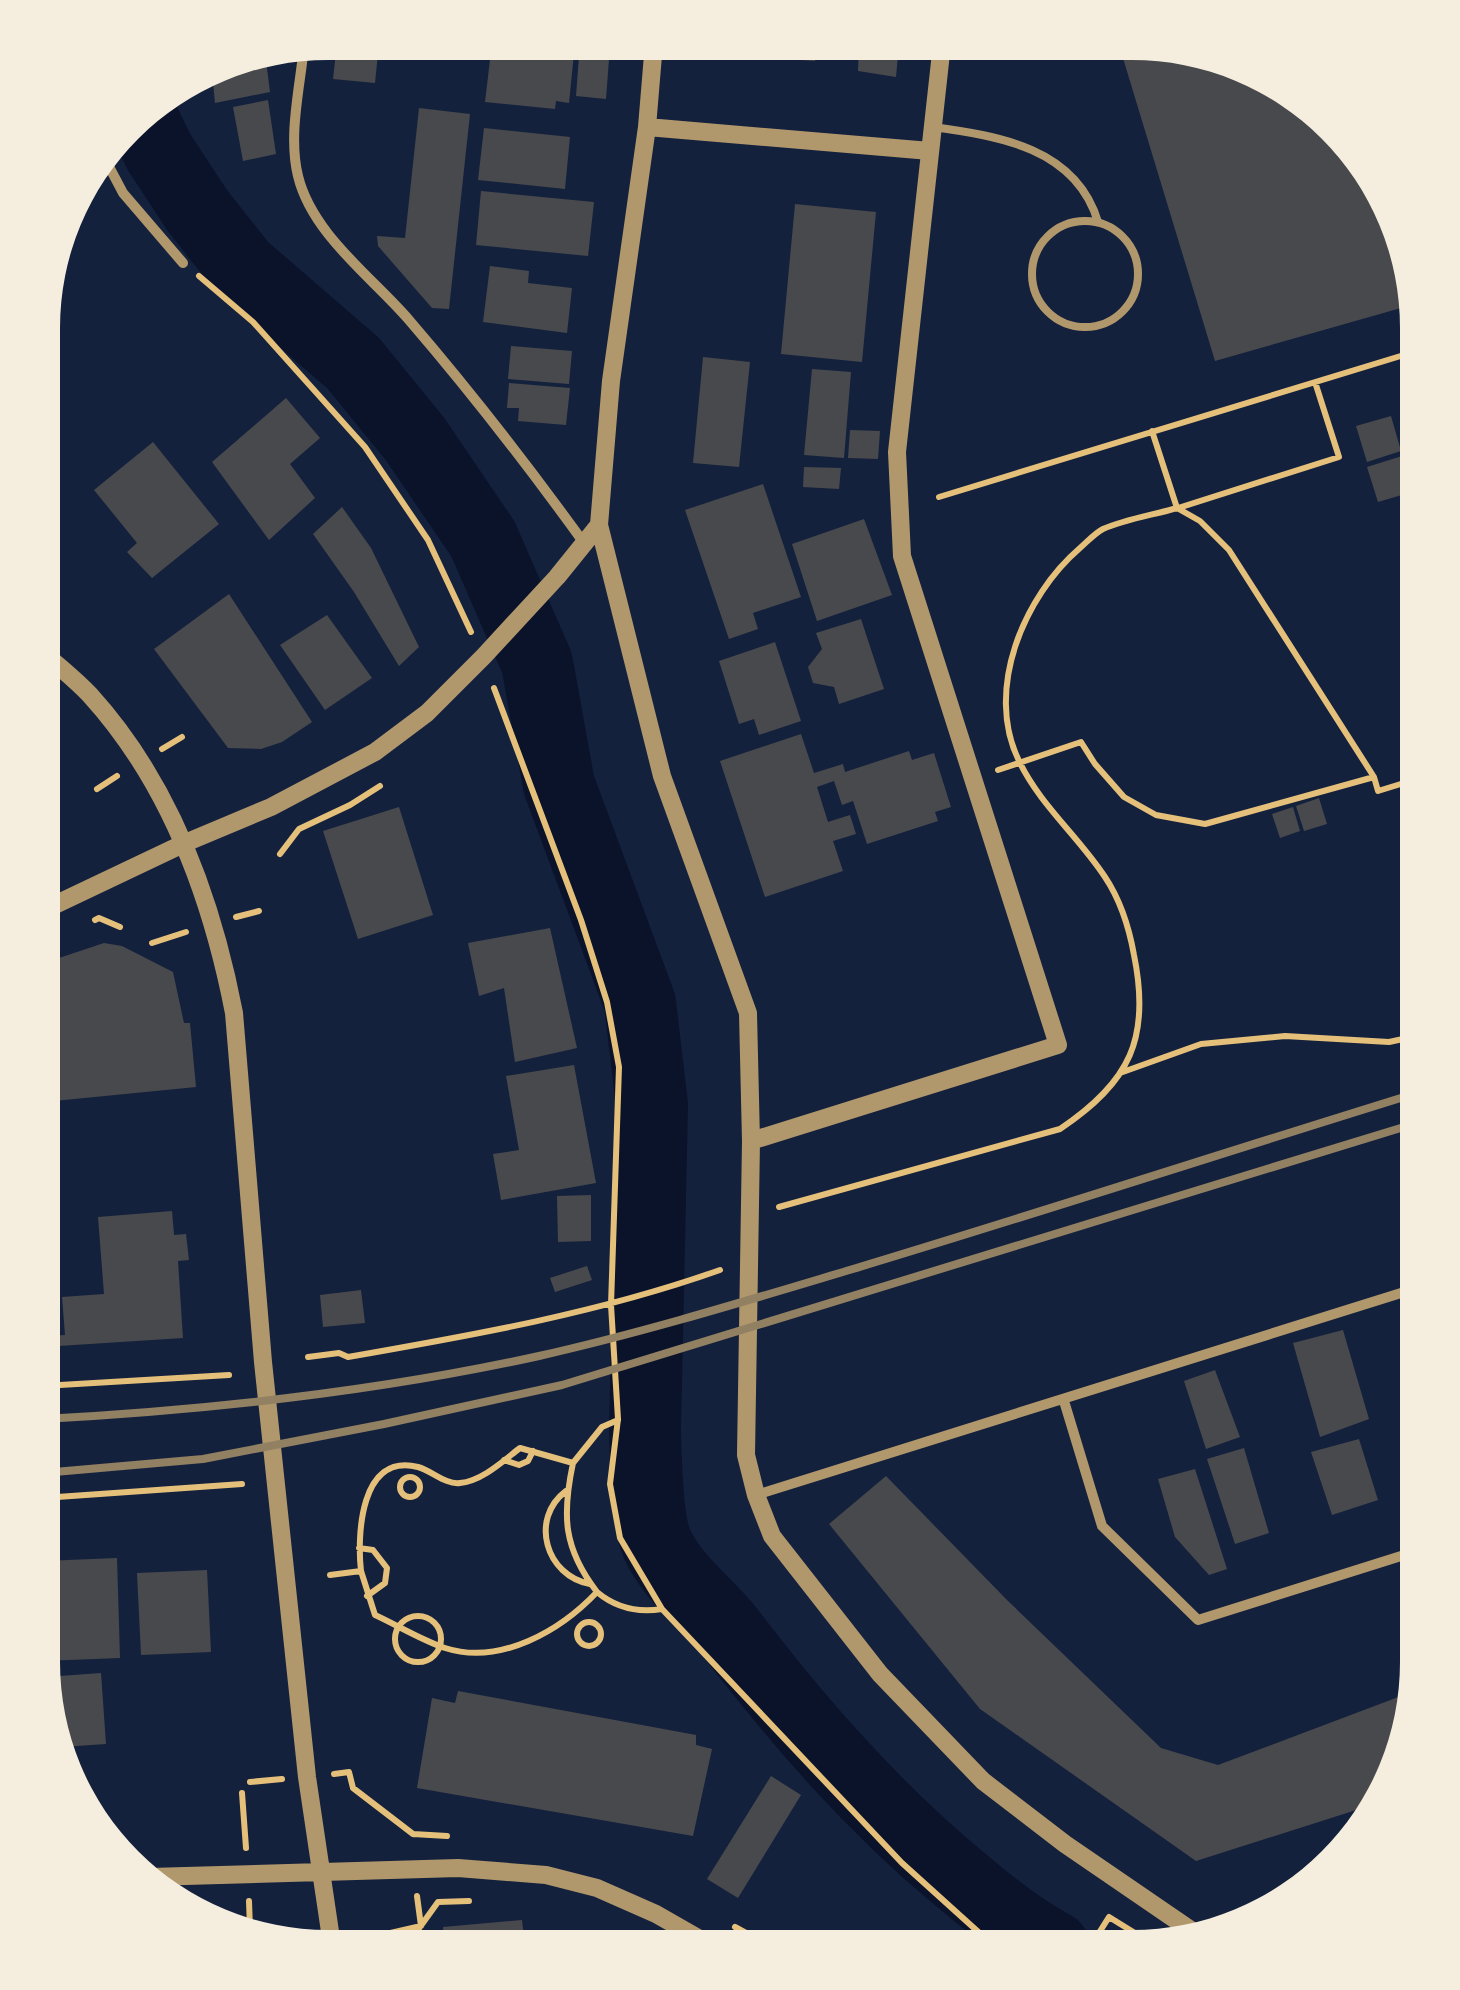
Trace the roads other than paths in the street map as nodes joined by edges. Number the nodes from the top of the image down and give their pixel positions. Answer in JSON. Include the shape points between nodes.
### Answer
{"nodes":[{"id":1,"x":653,"y":60,"type":"edge"},
{"id":2,"x":940,"y":60,"type":"edge"},
{"id":3,"x":302,"y":61,"type":"edge"},
{"id":4,"x":933,"y":127,"type":"junction"},
{"id":5,"x":647,"y":128,"type":"junction"},
{"id":6,"x":930,"y":151,"type":"junction"},
{"id":7,"x":111,"y":171,"type":"edge"},
{"id":8,"x":1098,"y":222,"type":"junction"},
{"id":9,"x":183,"y":263,"type":"road end"},
{"id":10,"x":599,"y":525,"type":"junction"},
{"id":11,"x":584,"y":543,"type":"junction"},
{"id":12,"x":60,"y":668,"type":"edge"},
{"id":13,"x":186,"y":842,"type":"junction"},
{"id":14,"x":60,"y":902,"type":"edge"},
{"id":15,"x":751,"y":1141,"type":"junction"},
{"id":16,"x":1399,"y":1294,"type":"edge"},
{"id":17,"x":1064,"y":1401,"type":"junction"},
{"id":18,"x":756,"y":1495,"type":"junction"},
{"id":19,"x":1399,"y":1557,"type":"edge"},
{"id":20,"x":319,"y":1873,"type":"junction"},
{"id":21,"x":169,"y":1877,"type":"edge"},
{"id":22,"x":1183,"y":1925,"type":"edge"},
{"id":23,"x":329,"y":1930,"type":"edge"},
{"id":24,"x":684,"y":1930,"type":"edge"}],
"edges":[{"from":1,"to":5,"type":"street"},
{"from":2,"to":4,"type":"street"},
{"from":3,"to":11,"type":"street","via":[[294,132],[298,177],[319,222],[409,320]]},
{"from":4,"to":6,"type":"street"},
{"from":4,"to":8,"type":"lane","via":[[1033,148],[1066,172],[1092,202]]},
{"from":5,"to":6,"type":"street"},
{"from":5,"to":10,"type":"street","via":[[611,381]]},
{"from":6,"to":15,"type":"street","via":[[897,452],[902,556],[1058,1045]]},
{"from":7,"to":9,"type":"street"},
{"from":8,"to":8,"type":"lane","via":[[1127,241],[1136,257],[1136,292],[1114,319],[1080,328],[1063,323],[1038,299],[1032,265],[1049,234],[1080,220]]},
{"from":10,"to":11,"type":"street"},
{"from":10,"to":15,"type":"street","via":[[662,776],[748,1013]]},
{"from":11,"to":13,"type":"street","via":[[427,713],[375,752]]},
{"from":12,"to":13,"type":"street","via":[[136,756]]},
{"from":13,"to":14,"type":"street"},
{"from":13,"to":20,"type":"street","via":[[234,1013],[263,1362]]},
{"from":15,"to":18,"type":"street","via":[[746,1454]]},
{"from":16,"to":17,"type":"street"},
{"from":17,"to":18,"type":"street"},
{"from":17,"to":19,"type":"street","via":[[1102,1526],[1198,1620]]},
{"from":18,"to":22,"type":"street","via":[[772,1536],[880,1674],[983,1781]]},
{"from":20,"to":21,"type":"street"},
{"from":20,"to":23,"type":"street"},
{"from":20,"to":24,"type":"street","via":[[458,1868],[546,1875],[597,1888]]}]}
